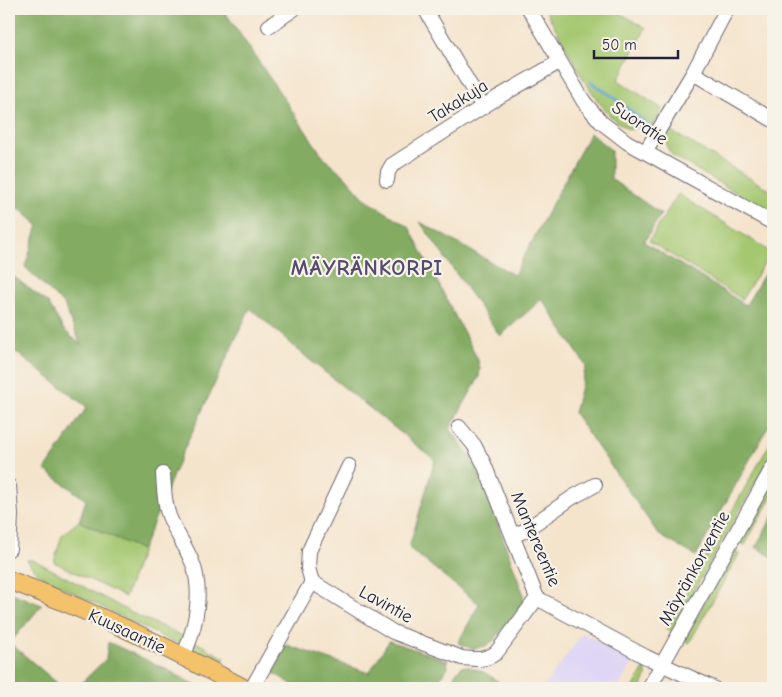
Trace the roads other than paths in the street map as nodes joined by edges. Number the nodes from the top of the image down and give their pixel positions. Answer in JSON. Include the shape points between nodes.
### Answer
{"nodes":[{"id":1,"x":294,"y":9,"type":"edge"},
{"id":2,"x":426,"y":9,"type":"edge"},
{"id":3,"x":529,"y":9,"type":"edge"},
{"id":4,"x":727,"y":9,"type":"edge"},
{"id":5,"x":269,"y":26,"type":"dead end"},
{"id":6,"x":559,"y":62,"type":"junction"},
{"id":7,"x":693,"y":73,"type":"junction"},
{"id":8,"x":483,"y":107,"type":"junction"},
{"id":9,"x":773,"y":120,"type":"edge"},
{"id":10,"x":646,"y":152,"type":"junction"},
{"id":11,"x":388,"y":180,"type":"dead end"},
{"id":12,"x":773,"y":223,"type":"edge"},
{"id":13,"x":459,"y":427,"type":"dead end"},
{"id":14,"x":349,"y":466,"type":"dead end"},
{"id":15,"x":773,"y":467,"type":"edge"},
{"id":16,"x":163,"y":474,"type":"dead end"},
{"id":17,"x":9,"y":486,"type":"edge"},
{"id":18,"x":594,"y":486,"type":"dead end"},
{"id":19,"x":514,"y":535,"type":"junction"},
{"id":20,"x":9,"y":549,"type":"edge"},
{"id":21,"x":9,"y":580,"type":"edge"},
{"id":22,"x":312,"y":582,"type":"junction"},
{"id":23,"x":537,"y":598,"type":"junction"},
{"id":24,"x":183,"y":657,"type":"junction"},
{"id":25,"x":662,"y":665,"type":"junction"},
{"id":26,"x":243,"y":688,"type":"edge"},
{"id":27,"x":252,"y":688,"type":"edge"},
{"id":28,"x":649,"y":688,"type":"edge"},
{"id":29,"x":713,"y":688,"type":"edge"}],
"edges":[{"from":1,"to":5,"type":"street"},
{"from":2,"to":8,"type":"street"},
{"from":3,"to":6,"type":"street","name":"Suoratie"},
{"from":4,"to":7,"type":"street"},
{"from":6,"to":8,"type":"street","name":"Takakuja"},
{"from":6,"to":10,"type":"street","name":"Suoratie","via":[[598,119],[627,142]]},
{"from":7,"to":9,"type":"street"},
{"from":7,"to":10,"type":"street"},
{"from":8,"to":11,"type":"street","name":"Takakuja","via":[[392,165]]},
{"from":10,"to":12,"type":"street","name":"Suoratie"},
{"from":13,"to":19,"type":"street","name":"Mantereentie","via":[[484,464]]},
{"from":14,"to":22,"type":"street","via":[[309,551],[308,568]]},
{"from":15,"to":25,"type":"street","name":"Mäyränkorventie"},
{"from":16,"to":24,"type":"street","via":[[169,516],[197,578],[197,611]]},
{"from":17,"to":20,"type":"street"},
{"from":18,"to":19,"type":"street"},
{"from":19,"to":23,"type":"street","name":"Mantereentie"},
{"from":21,"to":24,"type":"main road","name":"Kuusaantie"},
{"from":22,"to":23,"type":"street","name":"Lavintie","via":[[393,632],[462,658],[482,660],[496,653]]},
{"from":22,"to":27,"type":"street"},
{"from":23,"to":25,"type":"street","name":"Mantereentie"},
{"from":24,"to":26,"type":"main road","name":"Kuusaantie"},
{"from":25,"to":28,"type":"street","name":"Mäyränkorventie"},
{"from":25,"to":29,"type":"street","name":"Mantereentie"}]}
